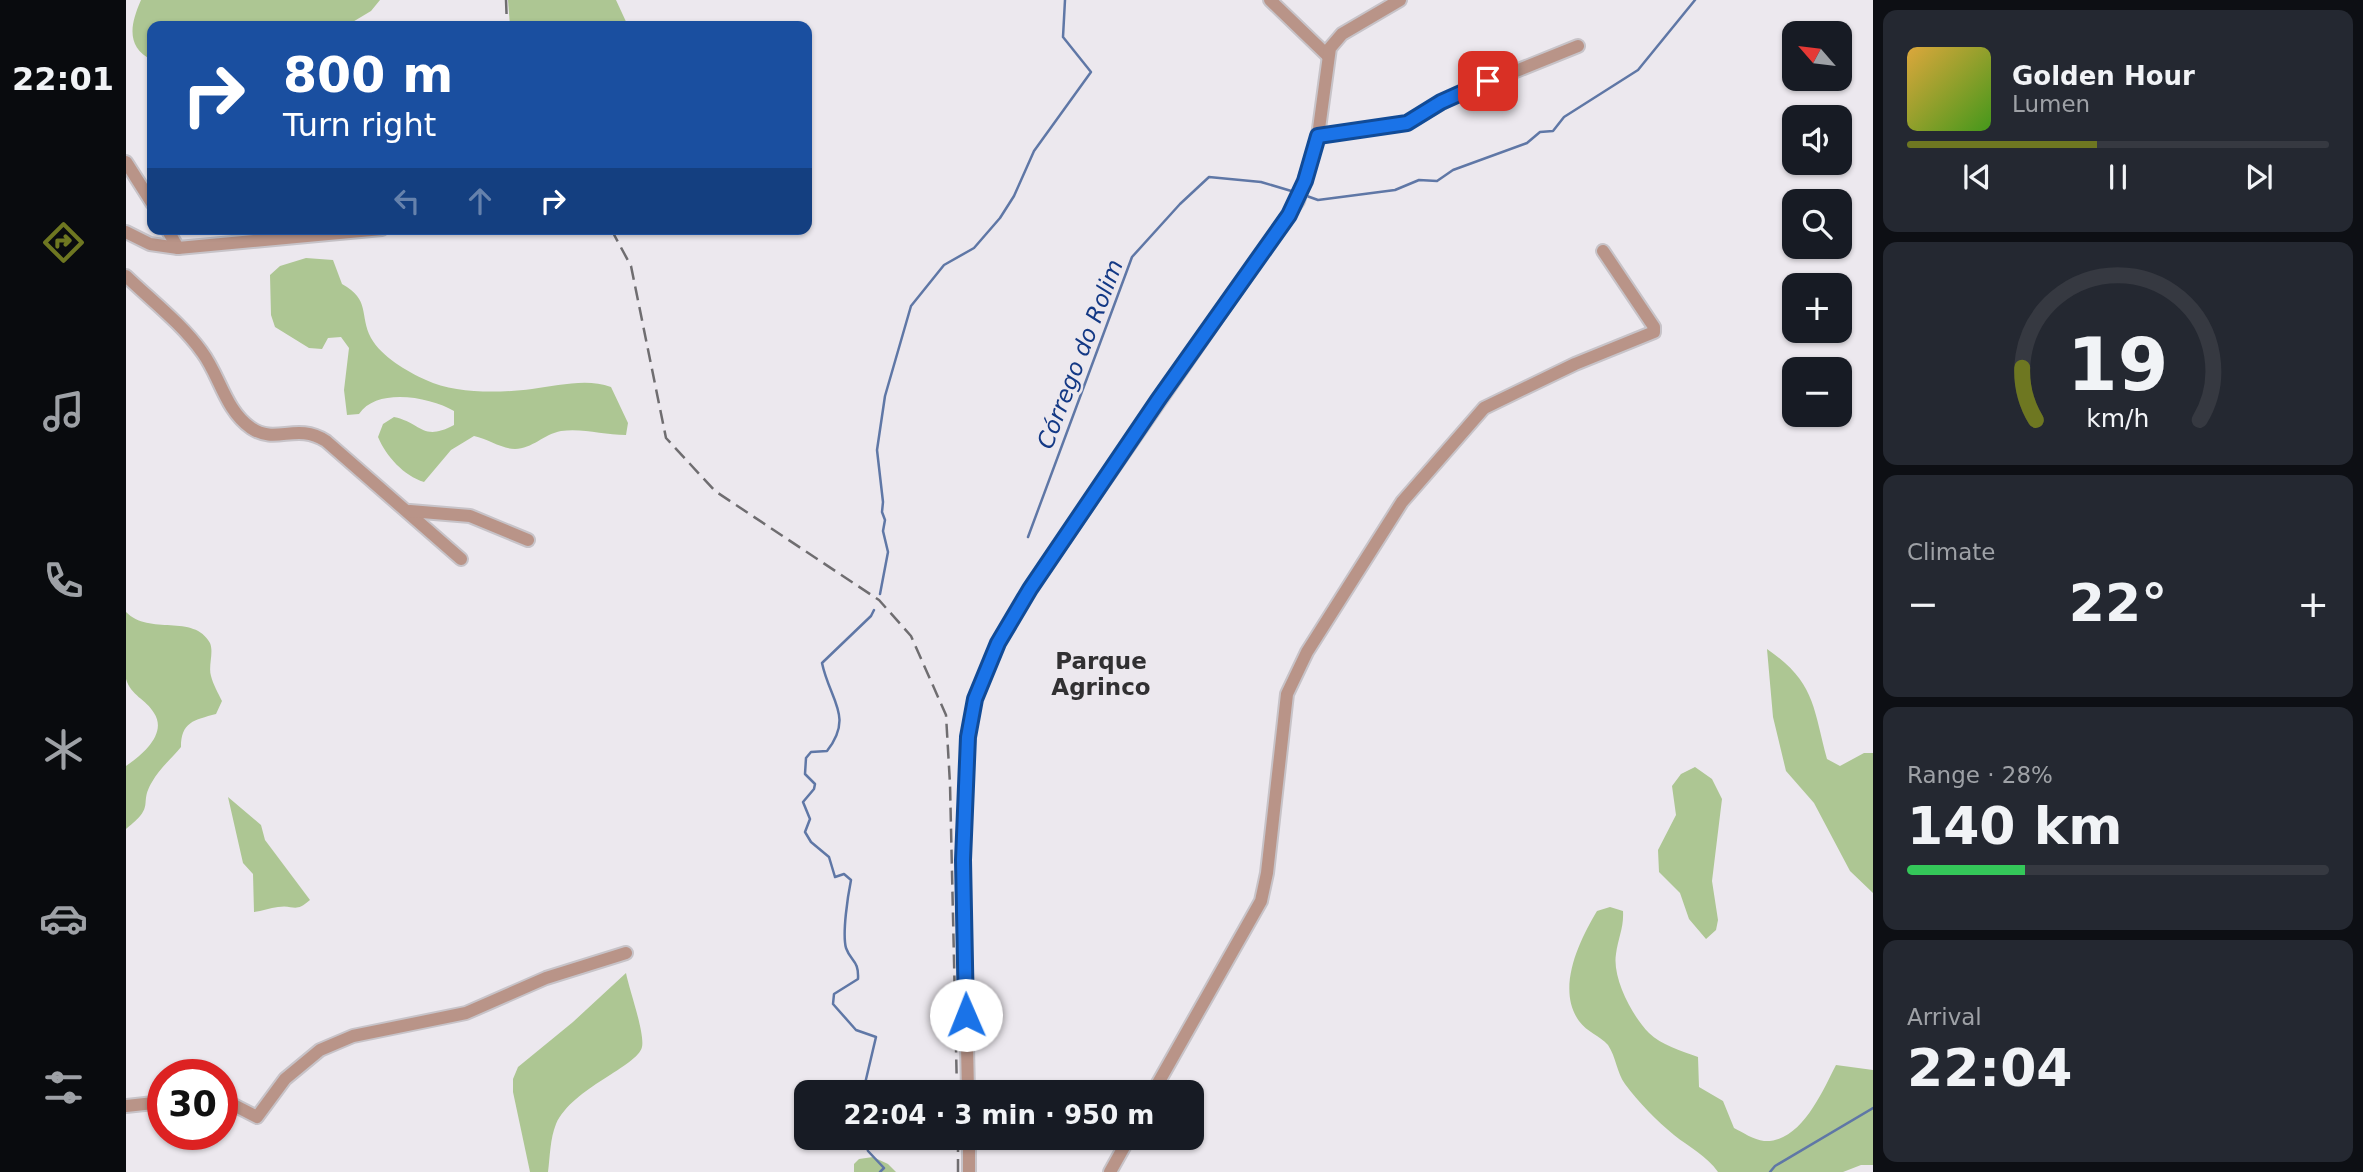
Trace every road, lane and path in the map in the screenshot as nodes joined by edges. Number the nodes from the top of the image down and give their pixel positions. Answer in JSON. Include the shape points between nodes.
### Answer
{"nodes":[{"id":1,"x":1270,"y":0,"type":"edge"},
{"id":2,"x":1399,"y":0,"type":"edge"},
{"id":3,"x":1578,"y":46,"type":"dead end"},
{"id":4,"x":1327,"y":55,"type":"junction"},
{"id":5,"x":1318,"y":136,"type":"junction"},
{"id":6,"x":126,"y":162,"type":"edge"},
{"id":7,"x":147,"y":195,"type":"edge"},
{"id":8,"x":126,"y":232,"type":"edge"},
{"id":9,"x":170,"y":235,"type":"edge"},
{"id":10,"x":318,"y":235,"type":"edge"},
{"id":11,"x":178,"y":248,"type":"junction"},
{"id":12,"x":1603,"y":251,"type":"dead end"},
{"id":13,"x":126,"y":276,"type":"edge"},
{"id":14,"x":410,"y":511,"type":"junction"},
{"id":15,"x":528,"y":540,"type":"dead end"},
{"id":16,"x":461,"y":559,"type":"dead end"},
{"id":17,"x":626,"y":953,"type":"dead end"},
{"id":18,"x":968,"y":1080,"type":"edge"},
{"id":19,"x":1160,"y":1080,"type":"edge"},
{"id":20,"x":147,"y":1103,"type":"edge"},
{"id":21,"x":126,"y":1105,"type":"edge"},
{"id":22,"x":238,"y":1107,"type":"edge"},
{"id":23,"x":969,"y":1150,"type":"edge"},
{"id":24,"x":1122,"y":1150,"type":"edge"},
{"id":25,"x":969,"y":1172,"type":"edge"},
{"id":26,"x":1110,"y":1172,"type":"edge"}],
"edges":[{"from":1,"to":4,"type":"street"},
{"from":2,"to":4,"type":"street","via":[[1342,34]]},
{"from":3,"to":5,"type":"street","via":[[1454,96],[1407,123]]},
{"from":4,"to":5,"type":"street"},
{"from":5,"to":18,"type":"street","via":[[1300,194],[1030,589],[998,643],[975,699],[968,737],[963,860]]},
{"from":6,"to":7,"type":"street"},
{"from":8,"to":11,"type":"street","via":[[150,244]]},
{"from":9,"to":11,"type":"street"},
{"from":10,"to":11,"type":"street"},
{"from":12,"to":19,"type":"street","via":[[1654,332],[1484,408],[1381,531],[1307,652],[1287,694],[1261,901]]},
{"from":13,"to":14,"type":"street","via":[[201,350],[231,407],[249,426],[272,435],[314,433]]},
{"from":14,"to":15,"type":"street","via":[[470,516]]},
{"from":14,"to":16,"type":"street"},
{"from":17,"to":22,"type":"street","via":[[546,978],[466,1013],[353,1036],[320,1050],[285,1079],[257,1117]]},
{"from":20,"to":21,"type":"street"},
{"from":23,"to":25,"type":"street"},
{"from":24,"to":26,"type":"street"}]}
